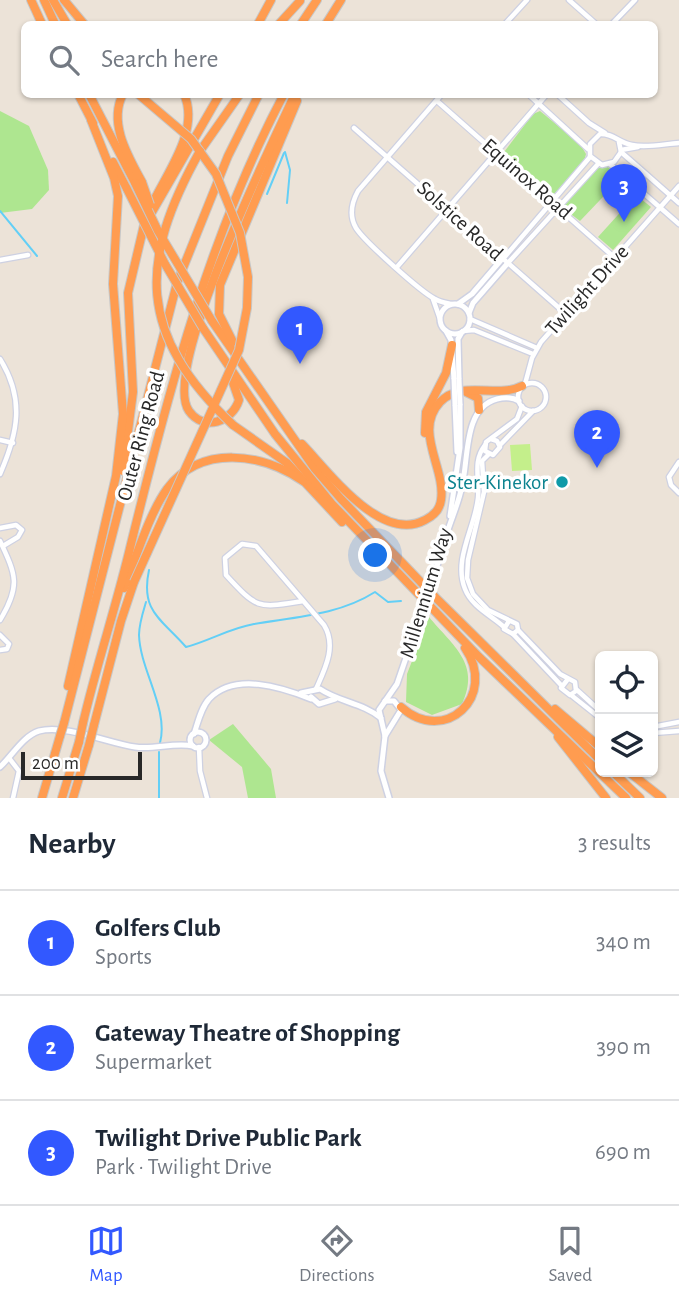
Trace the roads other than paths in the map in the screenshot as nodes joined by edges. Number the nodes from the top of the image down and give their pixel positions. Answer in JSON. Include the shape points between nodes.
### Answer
{"nodes":[{"id":1,"x":31,"y":0,"type":"edge"},
{"id":2,"x":44,"y":0,"type":"edge"},
{"id":3,"x":52,"y":0,"type":"edge"},
{"id":4,"x":64,"y":0,"type":"edge"},
{"id":5,"x":271,"y":0,"type":"edge"},
{"id":6,"x":317,"y":0,"type":"edge"},
{"id":7,"x":342,"y":0,"type":"edge"},
{"id":8,"x":527,"y":0,"type":"edge"},
{"id":9,"x":569,"y":0,"type":"edge"},
{"id":10,"x":635,"y":0,"type":"edge"},
{"id":11,"x":300,"y":1,"type":"edge"},
{"id":12,"x":41,"y":21,"type":"edge"},
{"id":13,"x":54,"y":21,"type":"edge"},
{"id":14,"x":65,"y":21,"type":"edge"},
{"id":15,"x":82,"y":21,"type":"edge"},
{"id":16,"x":260,"y":21,"type":"edge"},
{"id":17,"x":282,"y":21,"type":"edge"},
{"id":18,"x":288,"y":21,"type":"edge"},
{"id":19,"x":303,"y":21,"type":"edge"},
{"id":20,"x":330,"y":21,"type":"edge"},
{"id":21,"x":508,"y":21,"type":"edge"},
{"id":22,"x":593,"y":21,"type":"edge"},
{"id":23,"x":615,"y":21,"type":"edge"},
{"id":24,"x":80,"y":98,"type":"edge"},
{"id":25,"x":91,"y":98,"type":"edge"},
{"id":26,"x":121,"y":98,"type":"edge"},
{"id":27,"x":143,"y":98,"type":"edge"},
{"id":28,"x":185,"y":98,"type":"edge"},
{"id":29,"x":218,"y":98,"type":"edge"},
{"id":30,"x":237,"y":98,"type":"edge"},
{"id":31,"x":258,"y":98,"type":"edge"},
{"id":32,"x":282,"y":98,"type":"edge"},
{"id":33,"x":295,"y":98,"type":"edge"},
{"id":34,"x":296,"y":98,"type":"edge"},
{"id":35,"x":439,"y":98,"type":"edge"},
{"id":36,"x":532,"y":98,"type":"edge"},
{"id":37,"x":543,"y":98,"type":"edge"},
{"id":38,"x":561,"y":98,"type":"edge"},
{"id":39,"x":437,"y":101,"type":"junction"},
{"id":40,"x":538,"y":104,"type":"junction"},
{"id":41,"x":91,"y":120,"type":"junction"},
{"id":42,"x":354,"y":128,"type":"dead end"},
{"id":43,"x":605,"y":133,"type":"junction"},
{"id":44,"x":619,"y":142,"type":"junction"},
{"id":45,"x":679,"y":143,"type":"edge"},
{"id":46,"x":642,"y":146,"type":"junction"},
{"id":47,"x":635,"y":148,"type":"junction"},
{"id":48,"x":589,"y":149,"type":"junction"},
{"id":49,"x":621,"y":151,"type":"junction"},
{"id":50,"x":497,"y":152,"type":"junction"},
{"id":51,"x":388,"y":156,"type":"junction"},
{"id":52,"x":590,"y":156,"type":"junction"},
{"id":53,"x":632,"y":161,"type":"junction"},
{"id":54,"x":598,"y":164,"type":"junction"},
{"id":55,"x":610,"y":164,"type":"junction"},
{"id":56,"x":134,"y":184,"type":"junction"},
{"id":57,"x":679,"y":186,"type":"edge"},
{"id":58,"x":671,"y":195,"type":"junction"},
{"id":59,"x":556,"y":203,"type":"junction"},
{"id":60,"x":679,"y":203,"type":"edge"},
{"id":61,"x":446,"y":208,"type":"junction"},
{"id":62,"x":660,"y":209,"type":"junction"},
{"id":63,"x":145,"y":219,"type":"junction"},
{"id":64,"x":679,"y":224,"type":"edge"},
{"id":65,"x":28,"y":256,"type":"dead end"},
{"id":66,"x":615,"y":258,"type":"junction"},
{"id":67,"x":0,"y":260,"type":"edge"},
{"id":68,"x":505,"y":262,"type":"junction"},
{"id":69,"x":397,"y":267,"type":"junction"},
{"id":70,"x":433,"y":298,"type":"junction"},
{"id":71,"x":455,"y":304,"type":"junction"},
{"id":72,"x":566,"y":314,"type":"junction"},
{"id":73,"x":469,"y":317,"type":"junction"},
{"id":74,"x":440,"y":319,"type":"junction"},
{"id":75,"x":203,"y":328,"type":"junction"},
{"id":76,"x":444,"y":329,"type":"junction"},
{"id":77,"x":463,"y":331,"type":"junction"},
{"id":78,"x":452,"y":345,"type":"junction"},
{"id":79,"x":537,"y":348,"type":"junction"},
{"id":80,"x":533,"y":355,"type":"junction"},
{"id":81,"x":0,"y":359,"type":"edge"},
{"id":82,"x":246,"y":366,"type":"junction"},
{"id":83,"x":529,"y":367,"type":"junction"},
{"id":84,"x":456,"y":379,"type":"junction"},
{"id":85,"x":534,"y":383,"type":"junction"},
{"id":86,"x":524,"y":385,"type":"junction"},
{"id":87,"x":463,"y":391,"type":"junction"},
{"id":88,"x":520,"y":404,"type":"junction"},
{"id":89,"x":480,"y":410,"type":"junction"},
{"id":90,"x":533,"y":411,"type":"junction"},
{"id":91,"x":283,"y":425,"type":"junction"},
{"id":92,"x":491,"y":439,"type":"junction"},
{"id":93,"x":0,"y":440,"type":"edge"},
{"id":94,"x":13,"y":443,"type":"junction"},
{"id":95,"x":485,"y":445,"type":"junction"},
{"id":96,"x":500,"y":445,"type":"junction"},
{"id":97,"x":432,"y":449,"type":"junction"},
{"id":98,"x":489,"y":454,"type":"junction"},
{"id":99,"x":679,"y":462,"type":"edge"},
{"id":100,"x":0,"y":474,"type":"edge"},
{"id":101,"x":303,"y":481,"type":"junction"},
{"id":102,"x":679,"y":493,"type":"edge"},
{"id":103,"x":0,"y":528,"type":"edge"},
{"id":104,"x":447,"y":533,"type":"junction"},
{"id":105,"x":365,"y":540,"type":"junction"},
{"id":106,"x":1,"y":544,"type":"edge"},
{"id":107,"x":303,"y":601,"type":"junction"},
{"id":108,"x":0,"y":621,"type":"edge"},
{"id":109,"x":509,"y":621,"type":"junction"},
{"id":110,"x":504,"y":627,"type":"junction"},
{"id":111,"x":454,"y":630,"type":"junction"},
{"id":112,"x":518,"y":630,"type":"junction"},
{"id":113,"x":513,"y":634,"type":"junction"},
{"id":114,"x":0,"y":635,"type":"edge"},
{"id":115,"x":0,"y":650,"type":"edge"},
{"id":116,"x":568,"y":680,"type":"junction"},
{"id":117,"x":397,"y":684,"type":"junction"},
{"id":118,"x":562,"y":686,"type":"junction"},
{"id":119,"x":577,"y":689,"type":"junction"},
{"id":120,"x":319,"y":694,"type":"junction"},
{"id":121,"x":570,"y":695,"type":"junction"},
{"id":122,"x":544,"y":701,"type":"junction"},
{"id":123,"x":384,"y":702,"type":"junction"},
{"id":124,"x":363,"y":706,"type":"junction"},
{"id":125,"x":400,"y":706,"type":"junction"},
{"id":126,"x":595,"y":706,"type":"edge"},
{"id":127,"x":67,"y":712,"type":"junction"},
{"id":128,"x":595,"y":714,"type":"edge"},
{"id":129,"x":382,"y":719,"type":"junction"},
{"id":130,"x":199,"y":720,"type":"junction"},
{"id":131,"x":395,"y":721,"type":"junction"},
{"id":132,"x":679,"y":722,"type":"edge"},
{"id":133,"x":61,"y":723,"type":"junction"},
{"id":134,"x":88,"y":724,"type":"junction"},
{"id":135,"x":552,"y":726,"type":"junction"},
{"id":136,"x":658,"y":726,"type":"edge"},
{"id":137,"x":679,"y":731,"type":"edge"},
{"id":138,"x":658,"y":733,"type":"edge"},
{"id":139,"x":203,"y":734,"type":"junction"},
{"id":140,"x":192,"y":735,"type":"junction"},
{"id":141,"x":385,"y":736,"type":"junction"},
{"id":142,"x":83,"y":743,"type":"junction"},
{"id":143,"x":595,"y":743,"type":"edge"},
{"id":144,"x":183,"y":744,"type":"junction"},
{"id":145,"x":196,"y":746,"type":"junction"},
{"id":146,"x":595,"y":755,"type":"edge"},
{"id":147,"x":9,"y":758,"type":"junction"},
{"id":148,"x":0,"y":767,"type":"edge"},
{"id":149,"x":618,"y":777,"type":"edge"},
{"id":150,"x":635,"y":777,"type":"edge"},
{"id":151,"x":13,"y":798,"type":"edge"},
{"id":152,"x":42,"y":798,"type":"edge"},
{"id":153,"x":63,"y":798,"type":"edge"},
{"id":154,"x":73,"y":798,"type":"edge"},
{"id":155,"x":207,"y":798,"type":"edge"},
{"id":156,"x":388,"y":798,"type":"edge"},
{"id":157,"x":606,"y":798,"type":"edge"},
{"id":158,"x":626,"y":798,"type":"edge"},
{"id":159,"x":640,"y":798,"type":"edge"},
{"id":160,"x":662,"y":798,"type":"edge"}],
"edges":[{"from":1,"to":12,"type":"highway"},
{"from":2,"to":13,"type":"highway"},
{"from":3,"to":14,"type":"highway"},
{"from":4,"to":15,"type":"highway"},
{"from":5,"to":16,"type":"highway"},
{"from":6,"to":19,"type":"highway"},
{"from":7,"to":20,"type":"highway"},
{"from":8,"to":21,"type":"street"},
{"from":9,"to":22,"type":"street"},
{"from":10,"to":23,"type":"street"},
{"from":11,"to":17,"type":"highway"},
{"from":11,"to":18,"type":"highway"},
{"from":24,"to":41,"type":"highway"},
{"from":25,"to":56,"type":"highway"},
{"from":26,"to":56,"type":"highway","via":[[117,107],[120,135]]},
{"from":27,"to":134,"type":"highway","bridge":true,"via":[[191,139],[216,174],[240,233],[248,277],[247,308],[239,350],[134,582]]},
{"from":28,"to":63,"type":"highway","via":[[188,127]]},
{"from":29,"to":63,"type":"highway"},
{"from":30,"to":101,"type":"highway","bridge":true,"via":[[176,195],[161,238],[157,267],[160,314],[170,346],[206,400],[287,463]]},
{"from":31,"to":127,"type":"highway","name":"Outer Ring Road","via":[[228,156],[177,283]]},
{"from":32,"to":134,"type":"highway","name":"Outer Ring Road","via":[[233,197],[183,345]]},
{"from":33,"to":75,"type":"highway","via":[[239,212],[194,345],[186,405],[200,421],[214,422],[233,412],[239,400]]},
{"from":34,"to":82,"type":"highway","via":[[276,156],[220,285],[221,320]]},
{"from":35,"to":39,"type":"street"},
{"from":36,"to":40,"type":"street"},
{"from":37,"to":40,"type":"street"},
{"from":38,"to":43,"type":"street"},
{"from":39,"to":50,"type":"street","name":"Equinox Road"},
{"from":39,"to":51,"type":"street"},
{"from":40,"to":48,"type":"street"},
{"from":40,"to":50,"type":"street"},
{"from":41,"to":56,"type":"highway"},
{"from":41,"to":133,"type":"highway","via":[[118,196],[113,284],[123,414],[116,476]]},
{"from":42,"to":51,"type":"street","name":"Solstice Road"},
{"from":43,"to":44,"type":"street"},
{"from":43,"to":48,"type":"street","via":[[592,140]]},
{"from":44,"to":46,"type":"street"},
{"from":44,"to":49,"type":"street"},
{"from":45,"to":46,"type":"street"},
{"from":46,"to":47,"type":"street"},
{"from":47,"to":49,"type":"street"},
{"from":47,"to":53,"type":"street"},
{"from":48,"to":52,"type":"street"},
{"from":49,"to":53,"type":"street"},
{"from":49,"to":55,"type":"street"},
{"from":50,"to":59,"type":"street","name":"Equinox Road"},
{"from":50,"to":61,"type":"street"},
{"from":51,"to":61,"type":"street","name":"Solstice Road"},
{"from":51,"to":69,"type":"street","via":[[358,191],[352,215],[361,234]]},
{"from":52,"to":54,"type":"street"},
{"from":52,"to":59,"type":"street"},
{"from":53,"to":58,"type":"street"},
{"from":54,"to":55,"type":"street"},
{"from":54,"to":59,"type":"street"},
{"from":55,"to":62,"type":"street"},
{"from":56,"to":75,"type":"highway","bridge":true,"via":[[165,264]]},
{"from":56,"to":82,"type":"highway","bridge":true,"via":[[212,321]]},
{"from":57,"to":58,"type":"street","name":"Twilight Drive"},
{"from":58,"to":60,"type":"street"},
{"from":58,"to":62,"type":"street","name":"Twilight Drive"},
{"from":59,"to":66,"type":"street","name":"Equinox Road"},
{"from":59,"to":68,"type":"street"},
{"from":61,"to":68,"type":"street","name":"Solstice Road"},
{"from":61,"to":69,"type":"street"},
{"from":62,"to":64,"type":"street"},
{"from":62,"to":66,"type":"street","name":"Twilight Drive"},
{"from":63,"to":127,"type":"highway","via":[[128,293],[133,392],[129,433]]},
{"from":65,"to":67,"type":"street"},
{"from":66,"to":72,"type":"street","name":"Twilight Drive"},
{"from":68,"to":71,"type":"street"},
{"from":68,"to":72,"type":"street","name":"Solstice Road"},
{"from":68,"to":73,"type":"street","via":[[473,303]]},
{"from":69,"to":70,"type":"street"},
{"from":70,"to":71,"type":"street"},
{"from":70,"to":74,"type":"street"},
{"from":71,"to":73,"type":"street"},
{"from":71,"to":74,"type":"street","via":[[443,309]]},
{"from":72,"to":79,"type":"street","name":"Twilight Drive"},
{"from":73,"to":77,"type":"street"},
{"from":73,"to":79,"type":"street"},
{"from":74,"to":76,"type":"street"},
{"from":75,"to":105,"type":"highway","via":[[275,435]]},
{"from":76,"to":77,"type":"street","via":[[454,334]]},
{"from":76,"to":78,"type":"street","name":"Millennium Way"},
{"from":77,"to":80,"type":"street","via":[[474,330]]},
{"from":77,"to":84,"type":"street","name":"Millennium Way","via":[[458,339]]},
{"from":78,"to":84,"type":"street","name":"Millennium Way"},
{"from":78,"to":97,"type":"highway","via":[[446,373],[424,419]]},
{"from":79,"to":80,"type":"street","name":"Twilight Drive"},
{"from":80,"to":83,"type":"street","name":"Twilight Drive"},
{"from":81,"to":94,"type":"street","via":[[16,393]]},
{"from":82,"to":91,"type":"highway"},
{"from":83,"to":85,"type":"street"},
{"from":83,"to":86,"type":"street","name":"Twilight Drive"},
{"from":84,"to":104,"type":"street","name":"Millennium Way","bridge":true,"via":[[458,458]]},
{"from":85,"to":86,"type":"street"},
{"from":85,"to":90,"type":"street","via":[[543,388],[546,398]]},
{"from":86,"to":87,"type":"highway","via":[[510,390]]},
{"from":86,"to":88,"type":"street"},
{"from":87,"to":89,"type":"highway","via":[[478,398]]},
{"from":87,"to":97,"type":"highway","via":[[447,397],[434,411],[429,426]]},
{"from":88,"to":89,"type":"street","via":[[499,398]]},
{"from":88,"to":90,"type":"street"},
{"from":88,"to":92,"type":"street","via":[[517,419]]},
{"from":89,"to":104,"type":"street","via":[[472,425],[463,484]]},
{"from":90,"to":96,"type":"street"},
{"from":91,"to":97,"type":"highway","via":[[373,514],[401,526],[421,523],[439,507],[442,489]]},
{"from":91,"to":122,"type":"highway","via":[[370,531]]},
{"from":92,"to":95,"type":"street"},
{"from":92,"to":96,"type":"street"},
{"from":93,"to":94,"type":"street"},
{"from":94,"to":100,"type":"street"},
{"from":95,"to":98,"type":"street"},
{"from":95,"to":110,"type":"street","via":[[477,461],[479,496],[461,578],[474,603]]},
{"from":96,"to":98,"type":"street","via":[[498,453]]},
{"from":98,"to":109,"type":"street","via":[[482,461],[482,506],[466,572],[473,594],[488,610]]},
{"from":99,"to":102,"type":"street","via":[[669,477]]},
{"from":101,"to":105,"type":"highway"},
{"from":101,"to":134,"type":"highway","bridge":true,"via":[[270,464],[226,457],[194,466],[166,490],[123,590]]},
{"from":103,"to":106,"type":"street","via":[[16,525],[22,530],[18,537]]},
{"from":104,"to":117,"type":"street","name":"Millennium Way","bridge":true},
{"from":105,"to":111,"type":"highway"},
{"from":106,"to":108,"type":"street","via":[[15,586]]},
{"from":107,"to":107,"type":"street","via":[[256,546],[242,544],[225,558],[226,575],[256,604],[267,607]]},
{"from":107,"to":120,"type":"street","via":[[330,634]]},
{"from":109,"to":110,"type":"street"},
{"from":109,"to":112,"type":"street","via":[[515,622]]},
{"from":110,"to":113,"type":"street","via":[[507,634]]},
{"from":111,"to":125,"type":"highway","via":[[474,666],[476,685],[467,706],[452,718],[435,721],[416,717]]},
{"from":111,"to":135,"type":"highway"},
{"from":112,"to":113,"type":"street"},
{"from":112,"to":116,"type":"street"},
{"from":113,"to":118,"type":"street"},
{"from":114,"to":115,"type":"street","via":[[9,644]]},
{"from":116,"to":118,"type":"street"},
{"from":116,"to":119,"type":"street","via":[[575,682]]},
{"from":117,"to":123,"type":"street","name":"Millennium Way"},
{"from":117,"to":125,"type":"street","name":"Millennium Way"},
{"from":118,"to":121,"type":"street"},
{"from":119,"to":121,"type":"street"},
{"from":119,"to":126,"type":"street"},
{"from":120,"to":124,"type":"street"},
{"from":120,"to":130,"type":"street","via":[[229,685],[209,699]]},
{"from":121,"to":128,"type":"street"},
{"from":122,"to":143,"type":"highway"},
{"from":122,"to":146,"type":"highway"},
{"from":123,"to":124,"type":"street"},
{"from":123,"to":125,"type":"street"},
{"from":123,"to":129,"type":"street","via":[[379,710]]},
{"from":124,"to":129,"type":"street"},
{"from":125,"to":131,"type":"street"},
{"from":127,"to":133,"type":"highway","name":"Outer Ring Road"},
{"from":129,"to":131,"type":"street"},
{"from":129,"to":141,"type":"street"},
{"from":130,"to":139,"type":"street"},
{"from":130,"to":140,"type":"street"},
{"from":131,"to":141,"type":"street"},
{"from":132,"to":136,"type":"street"},
{"from":133,"to":152,"type":"highway","name":"Outer Ring Road","bridge":true},
{"from":134,"to":142,"type":"highway","name":"Outer Ring Road","bridge":true},
{"from":135,"to":157,"type":"highway"},
{"from":135,"to":158,"type":"highway"},
{"from":137,"to":138,"type":"street"},
{"from":139,"to":140,"type":"street"},
{"from":139,"to":145,"type":"street","via":[[205,743]]},
{"from":140,"to":144,"type":"street"},
{"from":140,"to":145,"type":"street"},
{"from":141,"to":156,"type":"street","via":[[381,763]]},
{"from":142,"to":153,"type":"highway","name":"Outer Ring Road"},
{"from":142,"to":154,"type":"highway"},
{"from":144,"to":145,"type":"street"},
{"from":144,"to":147,"type":"street","via":[[139,747],[46,730],[28,737]]},
{"from":145,"to":155,"type":"street"},
{"from":147,"to":148,"type":"street"},
{"from":147,"to":151,"type":"street","via":[[19,769]]},
{"from":149,"to":159,"type":"highway"},
{"from":150,"to":160,"type":"highway"}]}
